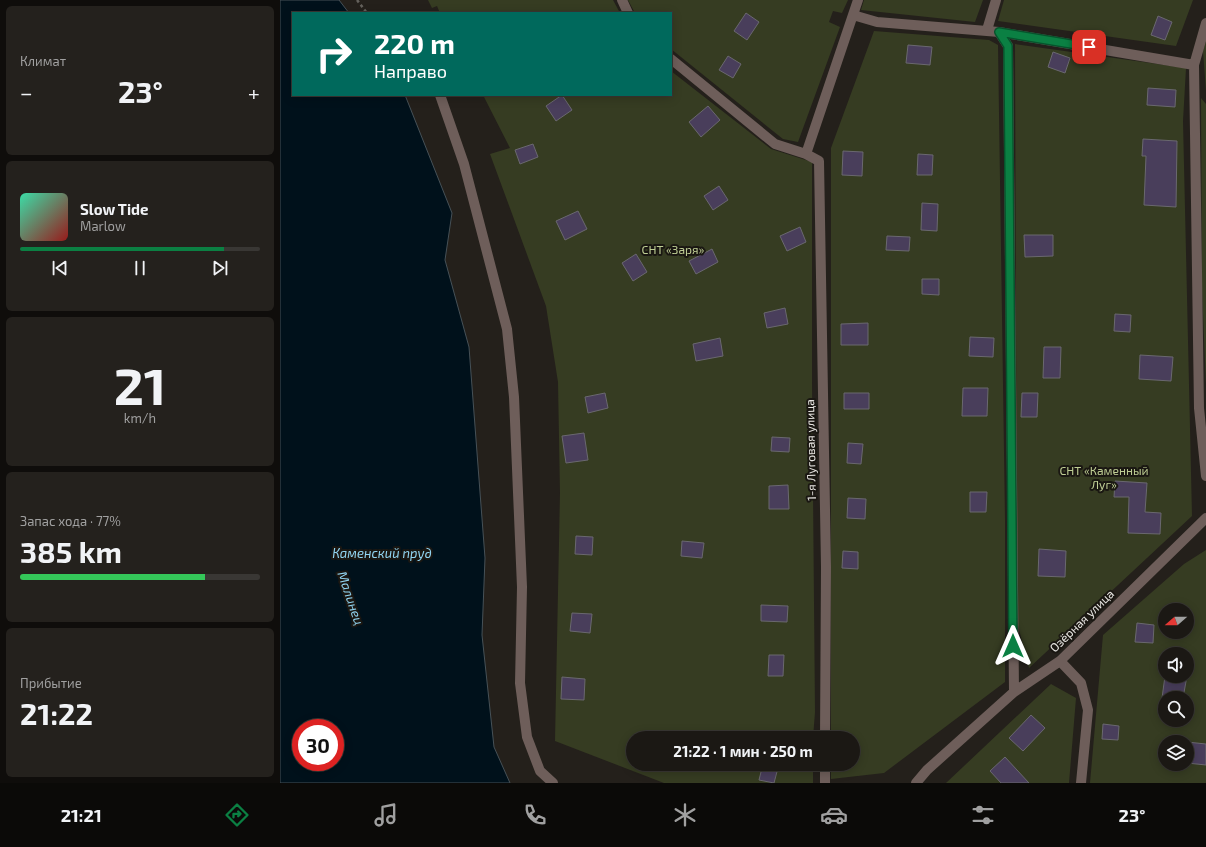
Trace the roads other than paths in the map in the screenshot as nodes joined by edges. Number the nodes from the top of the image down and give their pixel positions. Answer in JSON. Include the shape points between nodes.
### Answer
{"nodes":[{"id":1,"x":622,"y":0,"type":"edge"},
{"id":2,"x":858,"y":0,"type":"edge"},
{"id":3,"x":996,"y":0,"type":"edge"},
{"id":4,"x":628,"y":12,"type":"edge"},
{"id":5,"x":853,"y":15,"type":"junction"},
{"id":6,"x":1206,"y":24,"type":"edge"},
{"id":7,"x":987,"y":30,"type":"junction"},
{"id":8,"x":999,"y":32,"type":"junction"},
{"id":9,"x":672,"y":60,"type":"edge"},
{"id":10,"x":1194,"y":65,"type":"junction"},
{"id":11,"x":440,"y":96,"type":"edge"},
{"id":12,"x":806,"y":154,"type":"junction"},
{"id":13,"x":1206,"y":476,"type":"edge"},
{"id":14,"x":1206,"y":518,"type":"edge"},
{"id":15,"x":1060,"y":661,"type":"junction"},
{"id":16,"x":1014,"y":692,"type":"junction"},
{"id":17,"x":825,"y":731,"type":"edge"},
{"id":18,"x":825,"y":771,"type":"edge"},
{"id":19,"x":553,"y":783,"type":"edge"},
{"id":20,"x":825,"y":783,"type":"edge"},
{"id":21,"x":916,"y":783,"type":"edge"},
{"id":22,"x":1081,"y":783,"type":"edge"}],
"edges":[{"from":1,"to":4,"type":"street"},
{"from":2,"to":5,"type":"street"},
{"from":3,"to":7,"type":"street"},
{"from":5,"to":7,"type":"street","via":[[877,22]]},
{"from":5,"to":12,"type":"street"},
{"from":6,"to":10,"type":"street"},
{"from":7,"to":8,"type":"street"},
{"from":8,"to":10,"type":"street"},
{"from":8,"to":16,"type":"street","via":[[1008,46]]},
{"from":9,"to":12,"type":"street","via":[[775,144]]},
{"from":10,"to":13,"type":"street","via":[[1199,408]]},
{"from":11,"to":19,"type":"street","via":[[464,164],[507,329],[514,397],[522,587],[520,683],[527,737],[540,771]]},
{"from":12,"to":17,"type":"street","name":"1-я Луговая улица","via":[[819,161],[826,567]]},
{"from":14,"to":15,"type":"street","name":"Озёрная улица"},
{"from":15,"to":16,"type":"street","name":"Озёрная улица"},
{"from":15,"to":22,"type":"street","via":[[1081,683],[1088,710]]},
{"from":16,"to":21,"type":"street","name":"Озёрная улица","via":[[927,770]]},
{"from":18,"to":20,"type":"street"}]}
